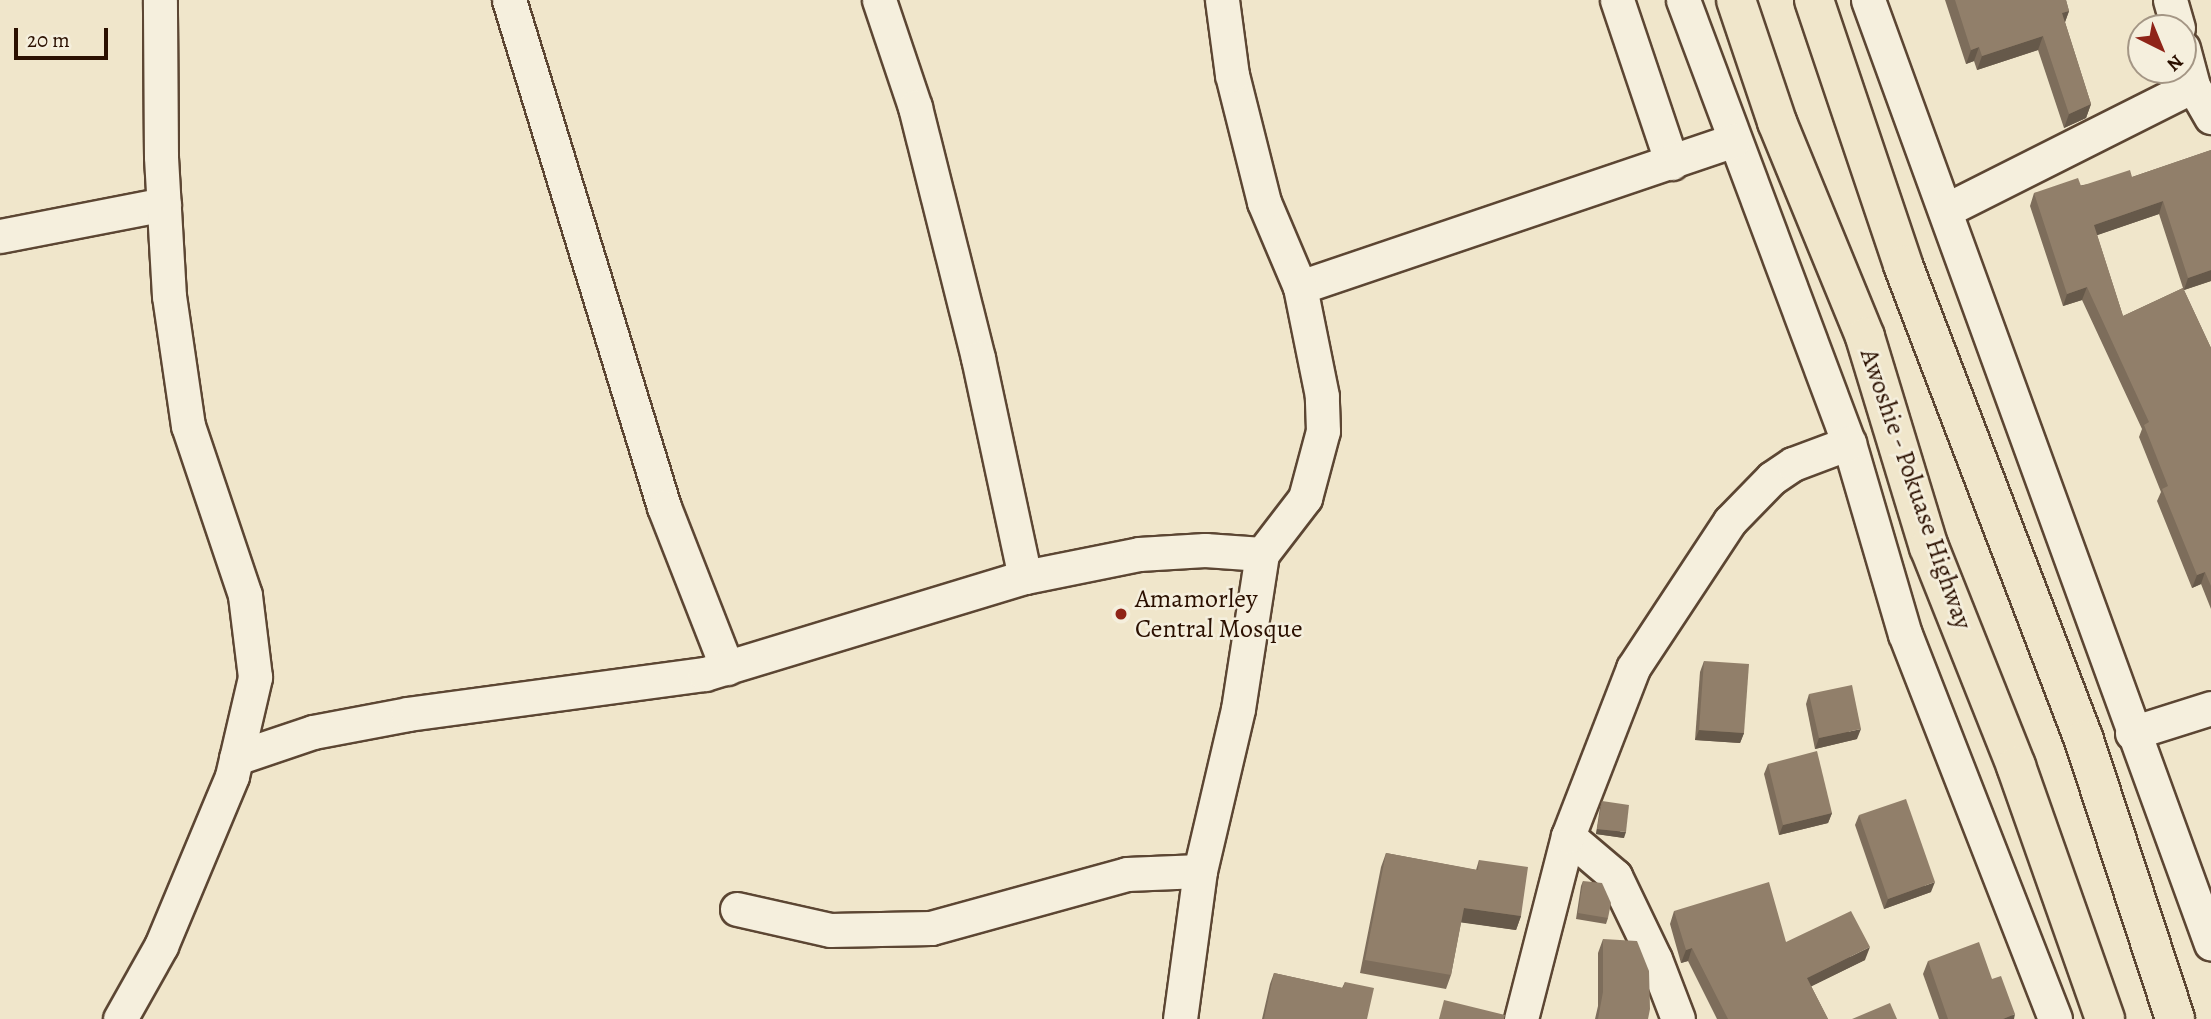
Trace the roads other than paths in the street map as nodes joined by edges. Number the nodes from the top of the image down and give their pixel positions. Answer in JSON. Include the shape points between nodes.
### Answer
{"nodes":[{"id":1,"x":160,"y":0,"type":"edge"},
{"id":2,"x":509,"y":0,"type":"edge"},
{"id":3,"x":879,"y":0,"type":"edge"},
{"id":4,"x":1222,"y":0,"type":"edge"},
{"id":5,"x":1617,"y":0,"type":"edge"},
{"id":6,"x":1683,"y":0,"type":"edge"},
{"id":7,"x":1736,"y":0,"type":"edge"},
{"id":8,"x":1814,"y":0,"type":"edge"},
{"id":9,"x":1868,"y":0,"type":"edge"},
{"id":10,"x":2193,"y":86,"type":"joint"},
{"id":11,"x":2211,"y":117,"type":"edge"},
{"id":12,"x":1734,"y":140,"type":"junction"},
{"id":13,"x":1672,"y":163,"type":"junction"},
{"id":14,"x":164,"y":204,"type":"junction"},
{"id":15,"x":1946,"y":210,"type":"junction"},
{"id":16,"x":0,"y":236,"type":"edge"},
{"id":17,"x":1300,"y":287,"type":"junction"},
{"id":18,"x":1849,"y":443,"type":"junction"},
{"id":19,"x":1262,"y":554,"type":"junction"},
{"id":20,"x":1025,"y":577,"type":"junction"},
{"id":21,"x":727,"y":668,"type":"junction"},
{"id":22,"x":2211,"y":709,"type":"edge"},
{"id":23,"x":2132,"y":733,"type":"junction"},
{"id":24,"x":236,"y":758,"type":"junction"},
{"id":25,"x":1568,"y":836,"type":"junction"},
{"id":26,"x":1200,"y":871,"type":"junction"},
{"id":27,"x":737,"y":909,"type":"dead end"},
{"id":28,"x":2211,"y":943,"type":"edge"},
{"id":29,"x":120,"y":1019,"type":"edge"},
{"id":30,"x":1180,"y":1019,"type":"edge"},
{"id":31,"x":1521,"y":1019,"type":"edge"},
{"id":32,"x":1678,"y":1019,"type":"edge"},
{"id":33,"x":2054,"y":1019,"type":"edge"},
{"id":34,"x":2105,"y":1019,"type":"edge"},
{"id":35,"x":2175,"y":1019,"type":"edge"}],
"edges":[{"from":1,"to":14,"type":"street"},
{"from":2,"to":21,"type":"street","via":[[664,508]]},
{"from":3,"to":20,"type":"street","via":[[915,107],[978,358]]},
{"from":4,"to":17,"type":"street","via":[[1233,75],[1264,202]]},
{"from":5,"to":13,"type":"street"},
{"from":6,"to":12,"type":"street"},
{"from":7,"to":34,"type":"main road","name":"Awoshie - Pokuase Highway","via":[[1777,122],[1865,337],[1929,547],[2017,766]]},
{"from":8,"to":35,"type":"main road","via":[[1903,265],[2084,740]]},
{"from":9,"to":15,"type":"street"},
{"from":10,"to":11,"type":"street"},
{"from":10,"to":15,"type":"street"},
{"from":12,"to":13,"type":"street"},
{"from":12,"to":18,"type":"street"},
{"from":13,"to":17,"type":"street"},
{"from":14,"to":16,"type":"street"},
{"from":14,"to":24,"type":"street","via":[[169,296],[188,426],[245,595],[255,677]]},
{"from":15,"to":23,"type":"street"},
{"from":17,"to":19,"type":"street","via":[[1322,396],[1323,431],[1305,498]]},
{"from":18,"to":25,"type":"street","via":[[1793,464],[1772,478],[1730,522],[1633,668]]},
{"from":18,"to":33,"type":"street","via":[[1905,634]]},
{"from":19,"to":20,"type":"street","via":[[1205,550],[1139,554]]},
{"from":19,"to":26,"type":"street","via":[[1238,709]]},
{"from":20,"to":21,"type":"street"},
{"from":21,"to":24,"type":"street","via":[[631,686],[408,714],[313,732]]},
{"from":22,"to":23,"type":"street"},
{"from":23,"to":28,"type":"street"},
{"from":24,"to":29,"type":"street","via":[[161,946]]},
{"from":25,"to":31,"type":"street"},
{"from":25,"to":32,"type":"street","via":[[1615,876],[1655,958]]},
{"from":26,"to":27,"type":"street","via":[[1127,874],[931,928],[830,930]]},
{"from":26,"to":30,"type":"street"}]}
